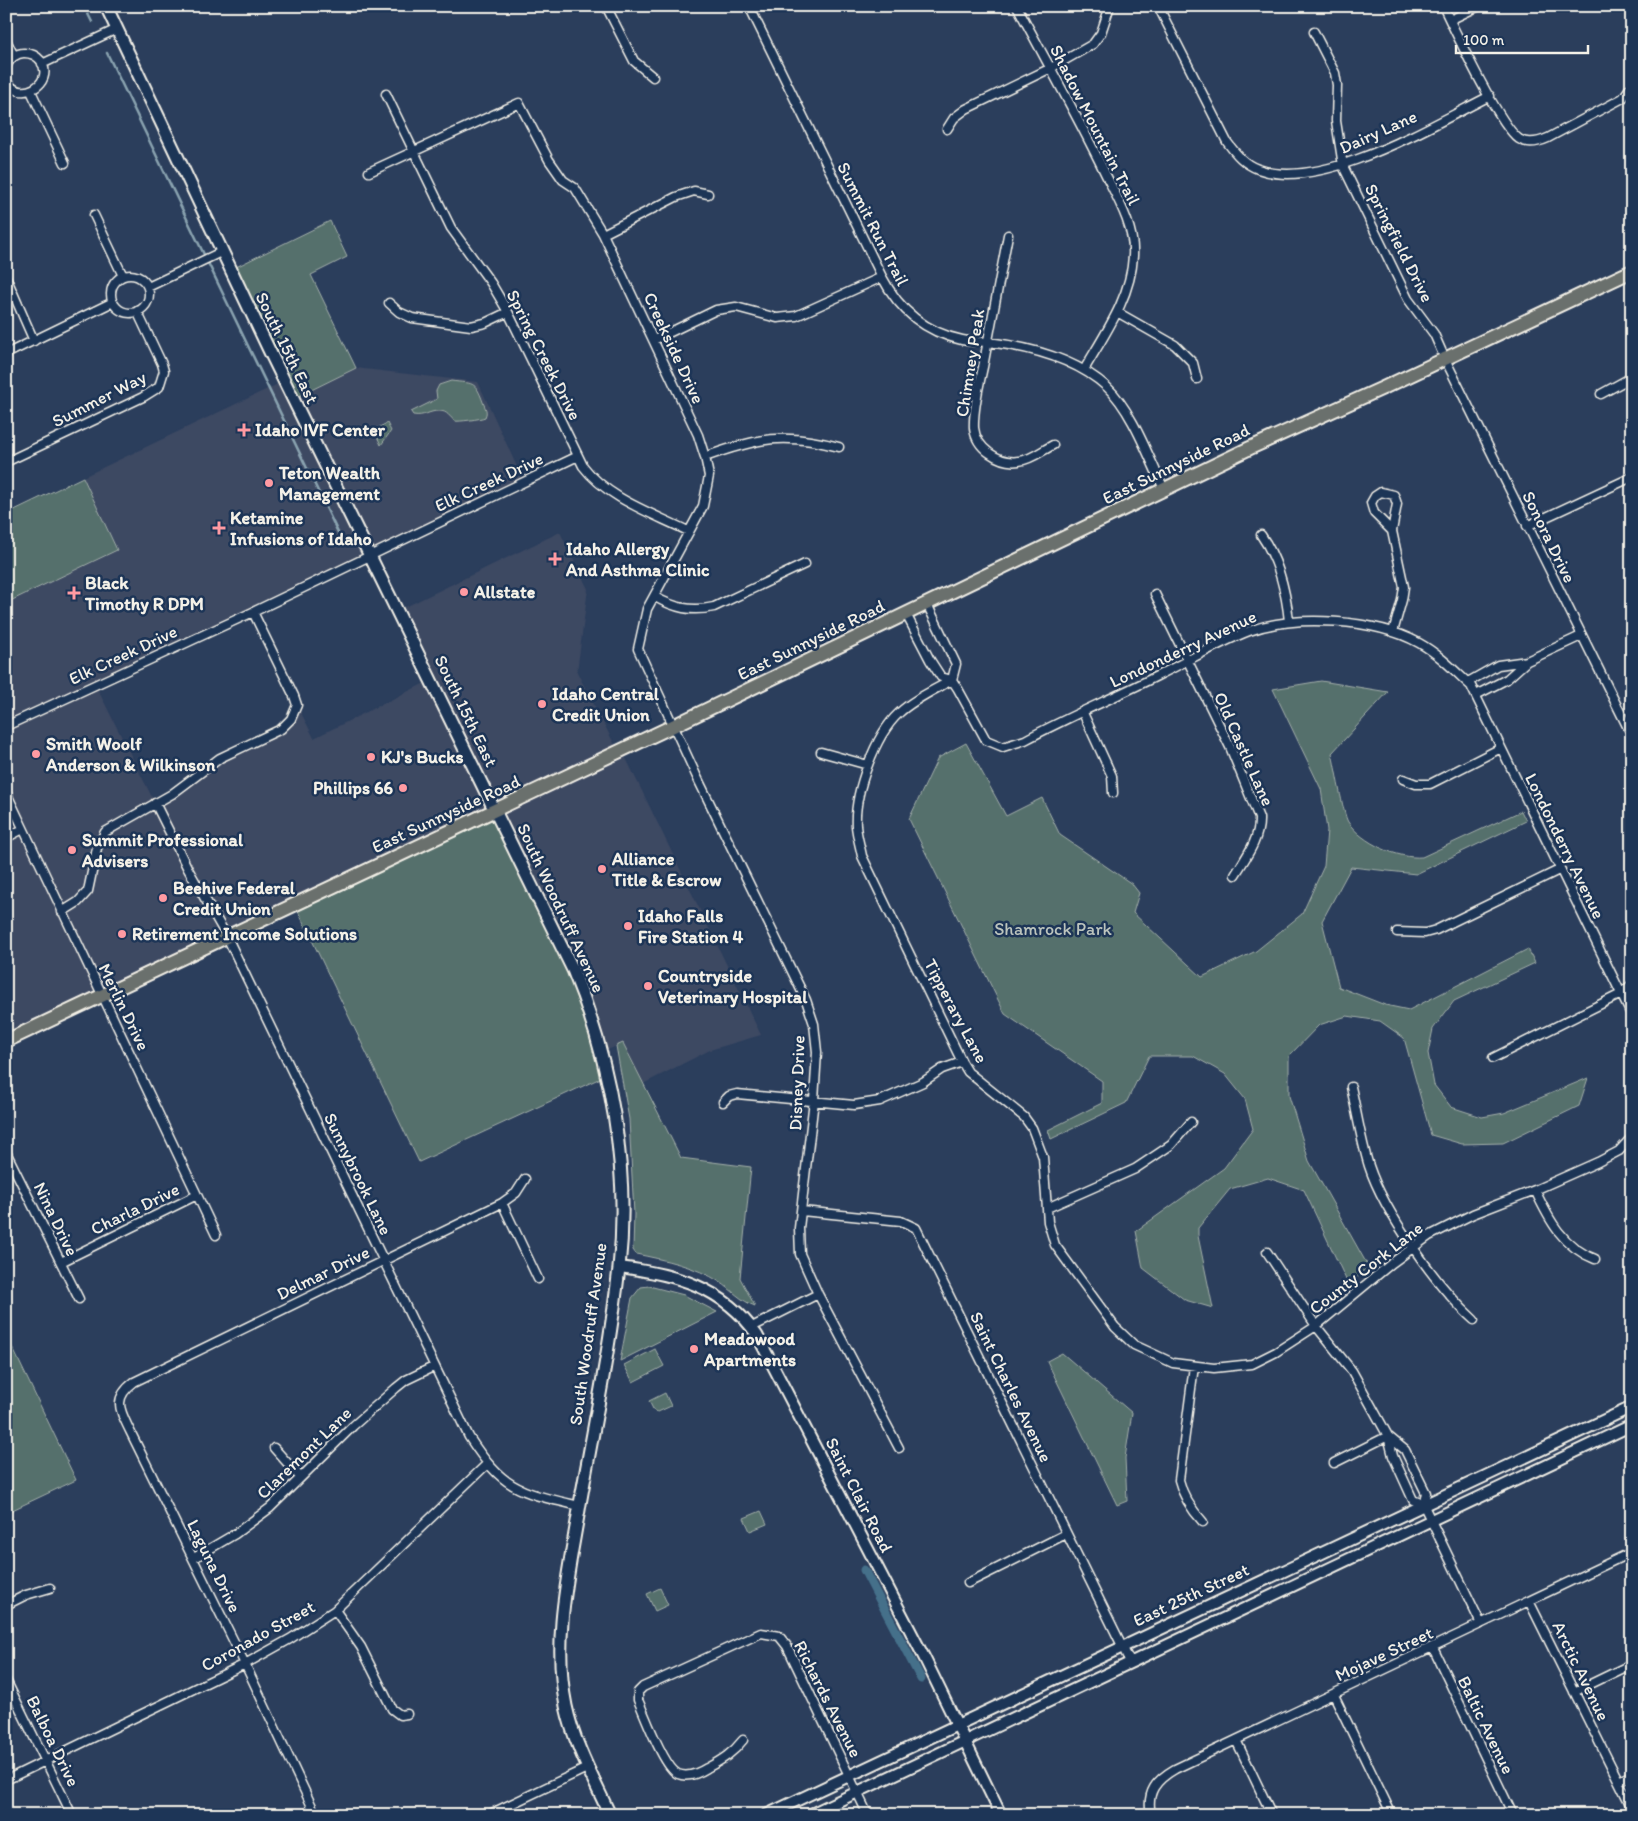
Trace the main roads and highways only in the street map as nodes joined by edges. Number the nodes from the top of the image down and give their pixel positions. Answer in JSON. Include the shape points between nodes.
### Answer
{"nodes":[{"id":1,"x":106,"y":6,"type":"edge"},
{"id":2,"x":1632,"y":271,"type":"edge"},
{"id":3,"x":495,"y":810,"type":"junction"},
{"id":4,"x":6,"y":1041,"type":"edge"},
{"id":5,"x":610,"y":1815,"type":"edge"}],
"edges":[{"from":1,"to":3,"type":"main road","name":"South 15th East","via":[[216,254]]},
{"from":2,"to":3,"type":"main road","name":"East Sunnyside Road","via":[[1164,489]]},
{"from":3,"to":4,"type":"main road","name":"East Sunnyside Road"},
{"from":3,"to":5,"type":"main road","name":"South Woodruff Avenue","via":[[586,1000],[607,1076],[617,1140],[619,1267],[568,1575],[560,1646],[566,1706],[578,1745]]}]}
